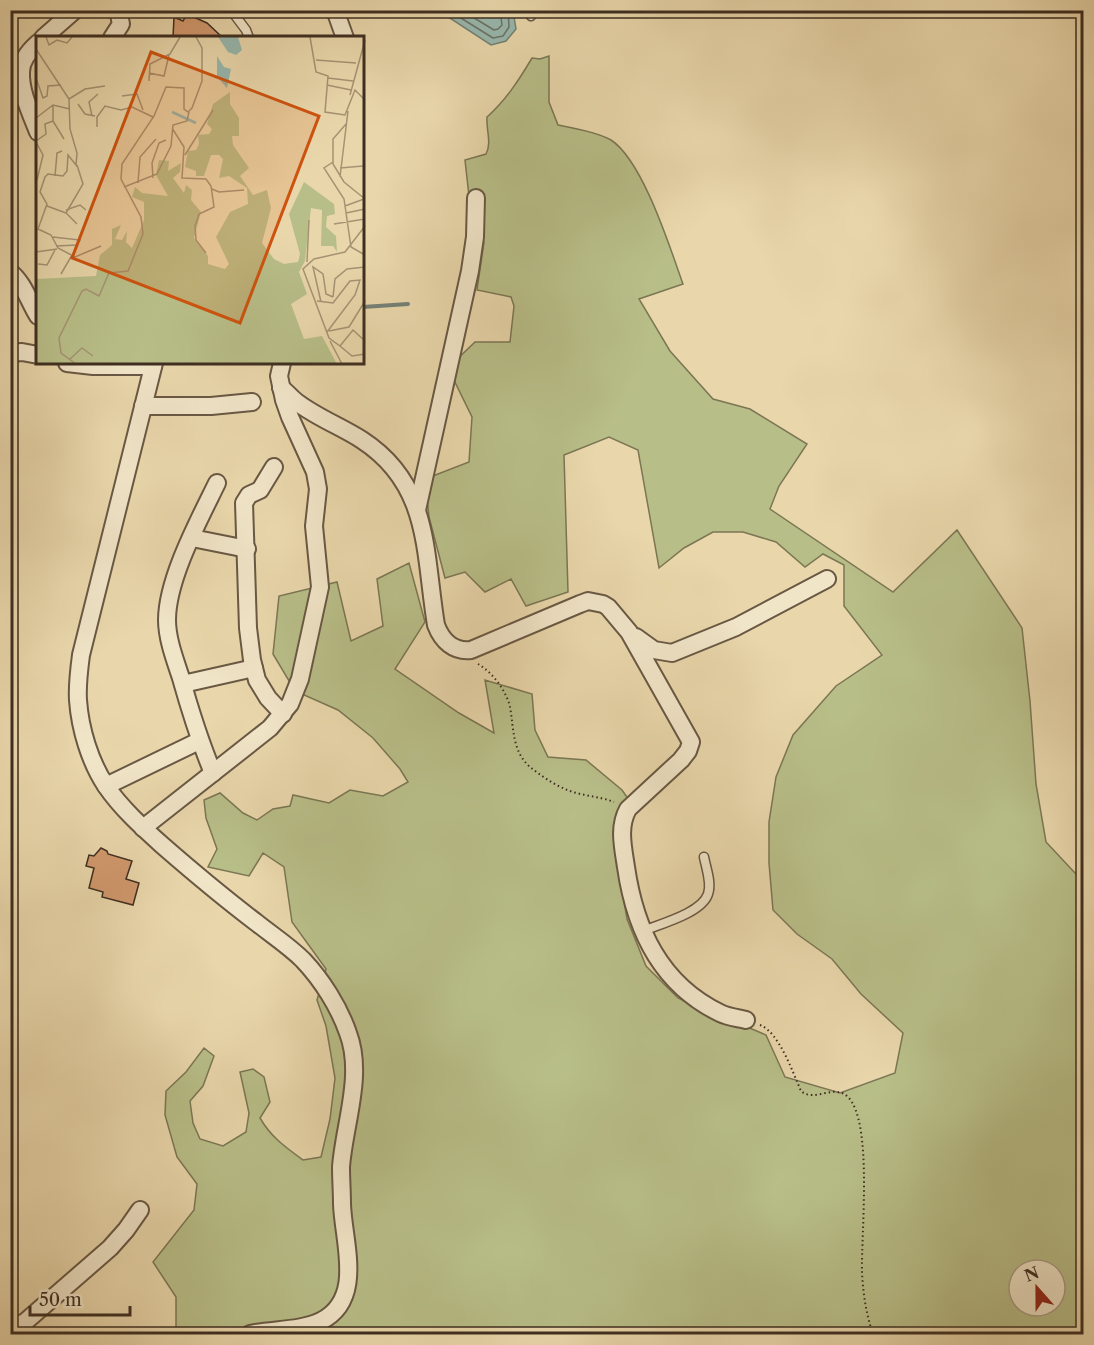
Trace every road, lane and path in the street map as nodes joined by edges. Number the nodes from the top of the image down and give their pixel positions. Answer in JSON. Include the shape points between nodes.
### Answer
{"nodes":[{"id":1,"x":75,"y":10,"type":"edge"},
{"id":2,"x":118,"y":10,"type":"edge"},
{"id":3,"x":231,"y":10,"type":"edge"},
{"id":4,"x":335,"y":10,"type":"edge"},
{"id":5,"x":45,"y":36,"type":"edge"},
{"id":6,"x":113,"y":36,"type":"edge"},
{"id":7,"x":248,"y":36,"type":"edge"},
{"id":8,"x":344,"y":36,"type":"edge"},
{"id":9,"x":36,"y":45,"type":"edge"},
{"id":10,"x":36,"y":126,"type":"edge"},
{"id":11,"x":476,"y":198,"type":"dead end"},
{"id":12,"x":10,"y":272,"type":"edge"},
{"id":13,"x":36,"y":312,"type":"edge"},
{"id":14,"x":10,"y":352,"type":"edge"},
{"id":15,"x":36,"y":355,"type":"edge"},
{"id":16,"x":76,"y":364,"type":"edge"},
{"id":17,"x":153,"y":364,"type":"edge"},
{"id":18,"x":282,"y":364,"type":"edge"},
{"id":19,"x":281,"y":388,"type":"junction"},
{"id":20,"x":252,"y":402,"type":"dead end"},
{"id":21,"x":143,"y":405,"type":"junction"},
{"id":22,"x":274,"y":467,"type":"dead end"},
{"id":23,"x":217,"y":483,"type":"dead end"},
{"id":24,"x":417,"y":510,"type":"junction"},
{"id":25,"x":192,"y":538,"type":"junction"},
{"id":26,"x":247,"y":549,"type":"junction"},
{"id":27,"x":826,"y":579,"type":"dead end"},
{"id":28,"x":628,"y":632,"type":"junction"},
{"id":29,"x":464,"y":651,"type":"junction"},
{"id":30,"x":478,"y":664,"type":"joint"},
{"id":31,"x":254,"y":668,"type":"junction"},
{"id":32,"x":183,"y":684,"type":"junction"},
{"id":33,"x":283,"y":714,"type":"junction"},
{"id":34,"x":199,"y":741,"type":"junction"},
{"id":35,"x":213,"y":773,"type":"junction"},
{"id":36,"x":106,"y":786,"type":"junction"},
{"id":37,"x":628,"y":808,"type":"junction"},
{"id":38,"x":143,"y":828,"type":"junction"},
{"id":39,"x":704,"y":856,"type":"dead end"},
{"id":40,"x":643,"y":931,"type":"junction"},
{"id":41,"x":746,"y":1020,"type":"joint"},
{"id":42,"x":140,"y":1210,"type":"dead end"},
{"id":43,"x":10,"y":1329,"type":"edge"},
{"id":44,"x":250,"y":1335,"type":"edge"},
{"id":45,"x":873,"y":1335,"type":"edge"}],
"edges":[{"from":1,"to":5,"type":"street"},
{"from":2,"to":6,"type":"street","via":[[120,24]]},
{"from":3,"to":7,"type":"lane"},
{"from":4,"to":8,"type":"street"},
{"from":9,"to":10,"type":"street","via":[[21,70]]},
{"from":11,"to":24,"type":"street","via":[[470,271]]},
{"from":12,"to":13,"type":"street"},
{"from":14,"to":15,"type":"street"},
{"from":16,"to":17,"type":"street"},
{"from":17,"to":21,"type":"street"},
{"from":18,"to":19,"type":"street"},
{"from":19,"to":24,"type":"street","via":[[297,402],[363,440],[396,468]]},
{"from":19,"to":33,"type":"street","via":[[317,481],[314,546],[320,587],[300,680]]},
{"from":20,"to":21,"type":"street"},
{"from":21,"to":36,"type":"street","via":[[81,655],[80,714],[89,751]]},
{"from":22,"to":26,"type":"street","via":[[260,490],[249,495],[244,503]]},
{"from":23,"to":25,"type":"street"},
{"from":24,"to":29,"type":"street","via":[[436,625],[452,646]]},
{"from":25,"to":26,"type":"street"},
{"from":25,"to":32,"type":"street","via":[[170,596],[167,620]]},
{"from":26,"to":31,"type":"street","via":[[248,628]]},
{"from":27,"to":28,"type":"street","via":[[736,627],[672,653],[654,651]]},
{"from":28,"to":29,"type":"street","via":[[608,607],[588,601]]},
{"from":28,"to":37,"type":"street","via":[[691,742],[681,760]]},
{"from":29,"to":30,"type":"street"},
{"from":30,"to":37,"type":"path","via":[[497,681],[509,704],[513,737],[529,765],[566,790]]},
{"from":31,"to":32,"type":"street"},
{"from":31,"to":33,"type":"street","via":[[268,698]]},
{"from":32,"to":34,"type":"street"},
{"from":33,"to":35,"type":"street"},
{"from":34,"to":35,"type":"street"},
{"from":34,"to":36,"type":"street"},
{"from":35,"to":38,"type":"street"},
{"from":36,"to":38,"type":"street"},
{"from":37,"to":40,"type":"street","via":[[621,825],[623,849],[630,894]]},
{"from":38,"to":44,"type":"street","via":[[194,874],[302,959],[326,988],[349,1033],[353,1081],[341,1168],[349,1264],[347,1291],[322,1321]]},
{"from":39,"to":40,"type":"lane","via":[[709,883],[708,895],[701,905]]},
{"from":40,"to":41,"type":"street","via":[[656,958],[679,985],[720,1013]]},
{"from":41,"to":45,"type":"path","via":[[765,1027],[777,1041],[801,1091],[807,1095],[837,1091],[854,1104],[864,1146],[862,1273]]},
{"from":42,"to":43,"type":"street","via":[[110,1248],[25,1322]]}]}
